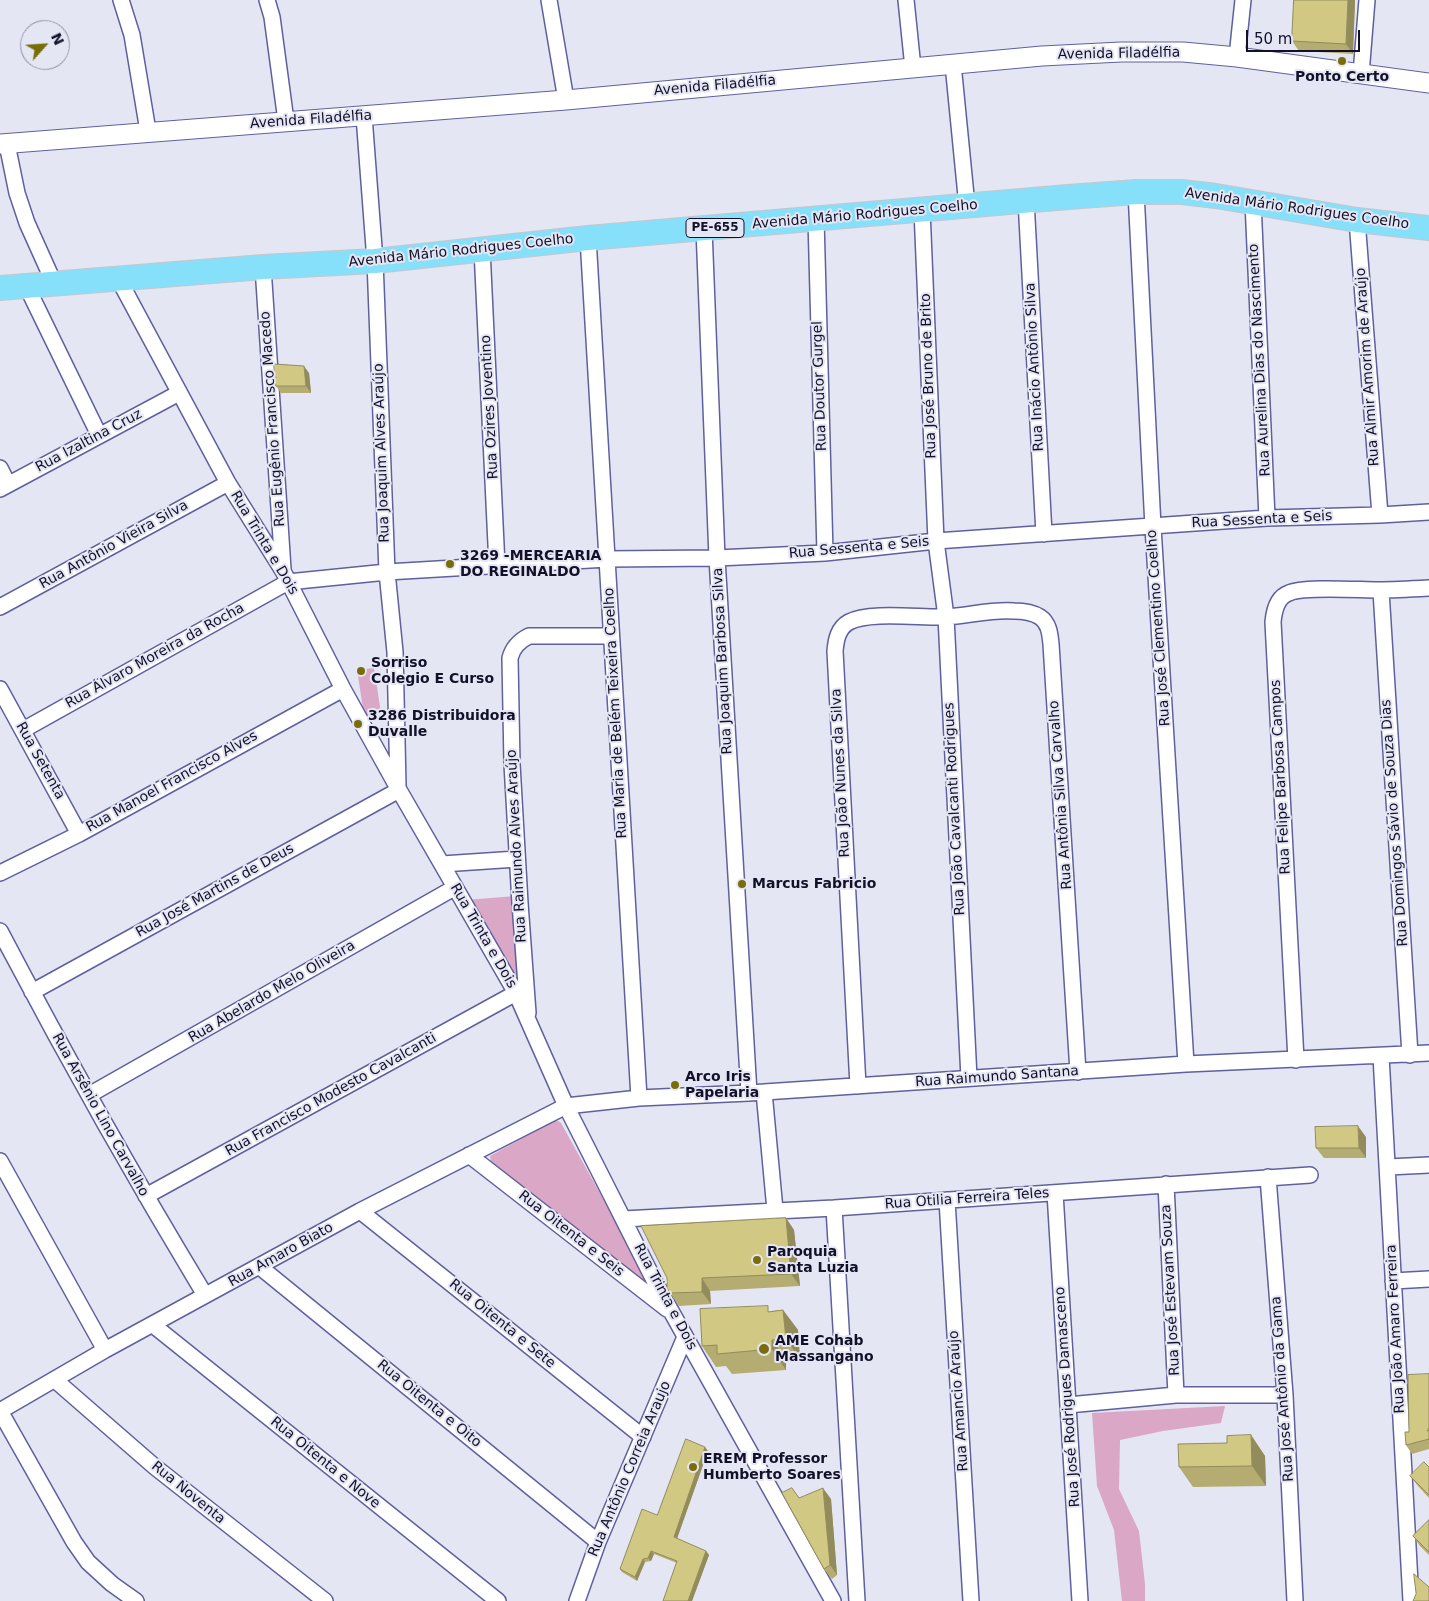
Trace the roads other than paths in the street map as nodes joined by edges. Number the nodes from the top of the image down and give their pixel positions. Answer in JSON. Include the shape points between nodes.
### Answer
{"nodes":[{"id":1,"x":121,"y":0,"type":"edge"},
{"id":2,"x":268,"y":0,"type":"edge"},
{"id":3,"x":548,"y":0,"type":"edge"},
{"id":4,"x":906,"y":0,"type":"edge"},
{"id":5,"x":1243,"y":0,"type":"edge"},
{"id":6,"x":1367,"y":0,"type":"edge"},
{"id":7,"x":1237,"y":57,"type":"junction"},
{"id":8,"x":953,"y":64,"type":"junction"},
{"id":9,"x":913,"y":68,"type":"junction"},
{"id":10,"x":1361,"y":74,"type":"junction"},
{"id":11,"x":1429,"y":83,"type":"edge"},
{"id":12,"x":566,"y":100,"type":"junction"},
{"id":13,"x":364,"y":116,"type":"junction"},
{"id":14,"x":286,"y":121,"type":"junction"},
{"id":15,"x":148,"y":131,"type":"junction"},
{"id":16,"x":4,"y":144,"type":"edge"},
{"id":17,"x":1136,"y":192,"type":"junction"},
{"id":18,"x":1026,"y":200,"type":"junction"},
{"id":19,"x":1253,"y":202,"type":"junction"},
{"id":20,"x":967,"y":206,"type":"junction"},
{"id":21,"x":922,"y":210,"type":"junction"},
{"id":22,"x":816,"y":219,"type":"junction"},
{"id":23,"x":1357,"y":220,"type":"junction"},
{"id":24,"x":704,"y":228,"type":"junction"},
{"id":25,"x":1429,"y":228,"type":"edge"},
{"id":26,"x":588,"y":238,"type":"junction"},
{"id":27,"x":482,"y":249,"type":"junction"},
{"id":28,"x":375,"y":261,"type":"junction"},
{"id":29,"x":262,"y":267,"type":"junction"},
{"id":30,"x":118,"y":278,"type":"junction"},
{"id":31,"x":54,"y":283,"type":"junction"},
{"id":32,"x":26,"y":285,"type":"junction"},
{"id":33,"x":0,"y":288,"type":"edge"},
{"id":34,"x":179,"y":393,"type":"junction"},
{"id":35,"x":99,"y":435,"type":"junction"},
{"id":36,"x":0,"y":468,"type":"edge"},
{"id":37,"x":228,"y":483,"type":"junction"},
{"id":38,"x":4,"y":486,"type":"edge"},
{"id":39,"x":1429,"y":512,"type":"edge"},
{"id":40,"x":1380,"y":515,"type":"junction"},
{"id":41,"x":1267,"y":518,"type":"junction"},
{"id":42,"x":1153,"y":526,"type":"junction"},
{"id":43,"x":1044,"y":534,"type":"junction"},
{"id":44,"x":936,"y":541,"type":"junction"},
{"id":45,"x":825,"y":553,"type":"junction"},
{"id":46,"x":717,"y":558,"type":"junction"},
{"id":47,"x":607,"y":559,"type":"junction"},
{"id":48,"x":497,"y":566,"type":"junction"},
{"id":49,"x":387,"y":572,"type":"junction"},
{"id":50,"x":286,"y":577,"type":"junction"},
{"id":51,"x":1429,"y":588,"type":"edge"},
{"id":52,"x":1381,"y":590,"type":"junction"},
{"id":53,"x":0,"y":607,"type":"edge"},
{"id":54,"x":946,"y":617,"type":"junction"},
{"id":55,"x":611,"y":636,"type":"junction"},
{"id":56,"x":0,"y":689,"type":"edge"},
{"id":57,"x":343,"y":689,"type":"junction"},
{"id":58,"x":23,"y":730,"type":"junction"},
{"id":59,"x":398,"y":790,"type":"junction"},
{"id":60,"x":79,"y":834,"type":"junction"},
{"id":61,"x":517,"y":859,"type":"junction"},
{"id":62,"x":442,"y":864,"type":"junction"},
{"id":63,"x":0,"y":873,"type":"edge"},
{"id":64,"x":454,"y":888,"type":"junction"},
{"id":65,"x":0,"y":931,"type":"edge"},
{"id":66,"x":32,"y":992,"type":"junction"},
{"id":67,"x":516,"y":993,"type":"junction"},
{"id":68,"x":530,"y":1027,"type":"junction"},
{"id":69,"x":1429,"y":1053,"type":"edge"},
{"id":70,"x":1410,"y":1055,"type":"junction"},
{"id":71,"x":1381,"y":1056,"type":"junction"},
{"id":72,"x":1296,"y":1060,"type":"junction"},
{"id":73,"x":1186,"y":1064,"type":"junction"},
{"id":74,"x":1078,"y":1072,"type":"junction"},
{"id":75,"x":969,"y":1078,"type":"junction"},
{"id":76,"x":858,"y":1086,"type":"junction"},
{"id":77,"x":764,"y":1092,"type":"junction"},
{"id":78,"x":749,"y":1093,"type":"junction"},
{"id":79,"x":89,"y":1095,"type":"junction"},
{"id":80,"x":639,"y":1098,"type":"junction"},
{"id":81,"x":566,"y":1106,"type":"junction"},
{"id":82,"x":469,"y":1155,"type":"junction"},
{"id":83,"x":0,"y":1161,"type":"edge"},
{"id":84,"x":1429,"y":1165,"type":"edge"},
{"id":85,"x":1388,"y":1167,"type":"junction"},
{"id":86,"x":1310,"y":1175,"type":"dead end"},
{"id":87,"x":1268,"y":1177,"type":"junction"},
{"id":88,"x":1166,"y":1184,"type":"junction"},
{"id":89,"x":1055,"y":1193,"type":"junction"},
{"id":90,"x":146,"y":1196,"type":"junction"},
{"id":91,"x":946,"y":1200,"type":"junction"},
{"id":92,"x":834,"y":1208,"type":"junction"},
{"id":93,"x":775,"y":1210,"type":"junction"},
{"id":94,"x":360,"y":1211,"type":"junction"},
{"id":95,"x":623,"y":1218,"type":"junction"},
{"id":96,"x":260,"y":1267,"type":"junction"},
{"id":97,"x":1429,"y":1279,"type":"edge"},
{"id":98,"x":1393,"y":1281,"type":"junction"},
{"id":99,"x":205,"y":1296,"type":"junction"},
{"id":100,"x":673,"y":1314,"type":"junction"},
{"id":101,"x":153,"y":1325,"type":"junction"},
{"id":102,"x":685,"y":1337,"type":"junction"},
{"id":103,"x":105,"y":1350,"type":"junction"},
{"id":104,"x":55,"y":1380,"type":"junction"},
{"id":105,"x":1176,"y":1395,"type":"junction"},
{"id":106,"x":1285,"y":1395,"type":"junction"},
{"id":107,"x":1068,"y":1405,"type":"junction"},
{"id":108,"x":0,"y":1411,"type":"edge"},
{"id":109,"x":643,"y":1437,"type":"junction"},
{"id":110,"x":598,"y":1542,"type":"junction"},
{"id":111,"x":136,"y":1601,"type":"edge"},
{"id":112,"x":325,"y":1601,"type":"edge"},
{"id":113,"x":498,"y":1601,"type":"edge"},
{"id":114,"x":577,"y":1601,"type":"edge"},
{"id":115,"x":833,"y":1601,"type":"edge"},
{"id":116,"x":858,"y":1601,"type":"edge"},
{"id":117,"x":971,"y":1601,"type":"edge"},
{"id":118,"x":1080,"y":1601,"type":"edge"},
{"id":119,"x":1295,"y":1601,"type":"edge"},
{"id":120,"x":1411,"y":1601,"type":"edge"}],
"edges":[{"from":1,"to":15,"type":"street","via":[[132,35]]},
{"from":2,"to":14,"type":"street"},
{"from":3,"to":12,"type":"street"},
{"from":4,"to":9,"type":"street"},
{"from":5,"to":7,"type":"street"},
{"from":6,"to":10,"type":"street"},
{"from":7,"to":8,"type":"street","name":"Avenida Filadélfia","via":[[1183,52],[1121,52]]},
{"from":7,"to":10,"type":"street","name":"Avenida Filadélfia"},
{"from":8,"to":9,"type":"street","name":"Avenida Filadélfia"},
{"from":8,"to":20,"type":"street"},
{"from":9,"to":12,"type":"street","name":"Avenida Filadélfia"},
{"from":10,"to":11,"type":"street","name":"Avenida Filadélfia"},
{"from":12,"to":13,"type":"street","name":"Avenida Filadélfia"},
{"from":13,"to":14,"type":"street","name":"Avenida Filadélfia"},
{"from":13,"to":28,"type":"street","name":"Rua Joaquim Alves Araújo"},
{"from":14,"to":15,"type":"street","name":"Avenida Filadélfia"},
{"from":15,"to":16,"type":"street","name":"Avenida Filadélfia"},
{"from":16,"to":31,"type":"street","via":[[27,223]]},
{"from":17,"to":18,"type":"main road","name":"Avenida Mário Rodrigues Coelho","number":"PE-655"},
{"from":17,"to":19,"type":"main road","name":"Avenida Mário Rodrigues Coelho","number":"PE-655","via":[[1182,192]]},
{"from":17,"to":42,"type":"street","name":"Rua José Clementino Coelho"},
{"from":18,"to":20,"type":"main road","name":"Avenida Mário Rodrigues Coelho","number":"PE-655"},
{"from":18,"to":43,"type":"street","name":"Rua Inácio Antônio Silva"},
{"from":19,"to":23,"type":"main road","name":"Avenida Mário Rodrigues Coelho","number":"PE-655"},
{"from":19,"to":41,"type":"street","name":"Rua Aurelina Dias do Nascimento"},
{"from":20,"to":21,"type":"main road","name":"Avenida Mário Rodrigues Coelho","number":"PE-655"},
{"from":21,"to":22,"type":"main road","name":"Avenida Mário Rodrigues Coelho","number":"PE-655"},
{"from":21,"to":44,"type":"street","name":"Rua José Bruno de Brito"},
{"from":22,"to":24,"type":"main road","name":"Avenida Mário Rodrigues Coelho","number":"PE-655"},
{"from":22,"to":45,"type":"street","name":"Rua Doutor Gurgel"},
{"from":23,"to":25,"type":"main road","name":"Avenida Mário Rodrigues Coelho","number":"PE-655"},
{"from":23,"to":40,"type":"street","name":"Rua Almir Amorim de Araújo"},
{"from":24,"to":26,"type":"main road","name":"Avenida Mário Rodrigues Coelho","number":"PE-655"},
{"from":24,"to":46,"type":"street","name":"Rua Joaquim Barbosa Silva"},
{"from":26,"to":27,"type":"main road","name":"Avenida Mário Rodrigues Coelho","number":"PE-655"},
{"from":26,"to":47,"type":"street","name":"Rua Maria de Belém Teixeira Coelho"},
{"from":27,"to":28,"type":"main road","name":"Avenida Mário Rodrigues Coelho","number":"PE-655"},
{"from":27,"to":48,"type":"street","name":"Rua Ozires Joventino"},
{"from":28,"to":29,"type":"main road","name":"Avenida Mário Rodrigues Coelho","number":"PE-655"},
{"from":28,"to":49,"type":"street","name":"Rua Joaquim Alves Araújo"},
{"from":29,"to":30,"type":"main road","name":"Avenida Mário Rodrigues Coelho","number":"PE-655"},
{"from":29,"to":50,"type":"street","name":"Rua Eugênio Francisco Macedo"},
{"from":30,"to":31,"type":"main road","name":"Avenida Mário Rodrigues Coelho","number":"PE-655"},
{"from":30,"to":34,"type":"street","name":"Rua Trinta e Dois"},
{"from":31,"to":32,"type":"main road","name":"Avenida Mário Rodrigues Coelho","number":"PE-655"},
{"from":32,"to":33,"type":"main road","name":"Avenida Mário Rodrigues Coelho","number":"PE-655"},
{"from":32,"to":35,"type":"street"},
{"from":34,"to":35,"type":"street","name":"Rua Izaltina Cruz"},
{"from":34,"to":37,"type":"street","name":"Rua Trinta e Dois"},
{"from":35,"to":38,"type":"street","name":"Rua Izaltina Cruz"},
{"from":36,"to":38,"type":"street"},
{"from":37,"to":50,"type":"street","name":"Rua Trinta e Dois"},
{"from":37,"to":53,"type":"street","name":"Rua Antônio Vieira Silva"},
{"from":39,"to":40,"type":"street","name":"Rua Sessenta e Seis"},
{"from":40,"to":41,"type":"street","name":"Rua Sessenta e Seis"},
{"from":41,"to":42,"type":"street","name":"Rua Sessenta e Seis"},
{"from":42,"to":43,"type":"street","name":"Rua Sessenta e Seis"},
{"from":42,"to":73,"type":"street","name":"Rua José Clementino Coelho"},
{"from":43,"to":44,"type":"street","name":"Rua Sessenta e Seis"},
{"from":44,"to":45,"type":"street","name":"Rua Sessenta e Seis"},
{"from":44,"to":54,"type":"street","name":"Rua João Cavalcanti Rodrigues"},
{"from":45,"to":46,"type":"street","name":"Rua Sessenta e Seis"},
{"from":46,"to":47,"type":"street","name":"Rua Sessenta e Seis"},
{"from":46,"to":78,"type":"street","name":"Rua Joaquim Barbosa Silva"},
{"from":47,"to":48,"type":"street","name":"Rua Sessenta e Seis"},
{"from":47,"to":55,"type":"street","name":"Rua Maria de Belém Teixeira Coelho"},
{"from":48,"to":49,"type":"street","name":"Rua Sessenta e Seis"},
{"from":49,"to":50,"type":"street","name":"Rua Sessenta e Seis"},
{"from":49,"to":59,"type":"street","name":"Rua Joaquim Alves Araújo","via":[[396,652]]},
{"from":50,"to":57,"type":"street","name":"Rua Trinta e Dois"},
{"from":50,"to":58,"type":"street","name":"Rua Álvaro Moreira da Rocha"},
{"from":51,"to":52,"type":"street","name":"Rua Felipe Barbosa Campos"},
{"from":52,"to":70,"type":"street","name":"Rua Domingos Sávio de Souza Dias"},
{"from":52,"to":72,"type":"street","name":"Rua Felipe Barbosa Campos","via":[[1297,590],[1284,596],[1274,614]]},
{"from":54,"to":74,"type":"street","name":"Rua Antônia Silva Carvalho","via":[[1030,612],[1044,620],[1049,628]]},
{"from":54,"to":75,"type":"street","name":"Rua João Cavalcanti Rodrigues"},
{"from":54,"to":76,"type":"street","name":"Rua João Nunes da Silva","via":[[873,616],[857,619],[848,622],[839,632],[836,643]]},
{"from":55,"to":61,"type":"street","name":"Rua Raimundo Alves Araújo","via":[[529,636],[512,651]]},
{"from":55,"to":80,"type":"street","name":"Rua Maria de Belém Teixeira Coelho"},
{"from":56,"to":58,"type":"street","name":"Rua Setenta"},
{"from":57,"to":59,"type":"street","name":"Rua Trinta e Dois"},
{"from":57,"to":60,"type":"street","name":"Rua Manoel Francisco Alves"},
{"from":58,"to":60,"type":"street","name":"Rua Setenta"},
{"from":59,"to":62,"type":"street","name":"Rua Trinta e Dois"},
{"from":59,"to":66,"type":"street","name":"Rua José Martins de Deus"},
{"from":60,"to":63,"type":"street","name":"Rua Manoel Francisco Alves"},
{"from":61,"to":62,"type":"street"},
{"from":61,"to":68,"type":"street","name":"Rua Raimundo Alves Araújo"},
{"from":62,"to":64,"type":"street","name":"Rua Trinta e Dois"},
{"from":64,"to":67,"type":"street","name":"Rua Trinta e Dois"},
{"from":64,"to":79,"type":"street","name":"Rua Abelardo Melo Oliveira"},
{"from":65,"to":66,"type":"street","name":"Rua Arsênio Lino Carvalho"},
{"from":66,"to":79,"type":"street","name":"Rua Arsênio Lino Carvalho"},
{"from":67,"to":68,"type":"street","name":"Rua Trinta e Dois"},
{"from":67,"to":90,"type":"street","name":"Rua Francisco Modesto Cavalcanti"},
{"from":68,"to":81,"type":"street","name":"Rua Trinta e Dois"},
{"from":69,"to":70,"type":"street","name":"Rua Raimundo Santana"},
{"from":70,"to":71,"type":"street","name":"Rua Raimundo Santana"},
{"from":71,"to":72,"type":"street","name":"Rua Raimundo Santana"},
{"from":71,"to":85,"type":"street","name":"Rua João Amaro Ferreira"},
{"from":72,"to":73,"type":"street","name":"Rua Raimundo Santana"},
{"from":73,"to":74,"type":"street","name":"Rua Raimundo Santana"},
{"from":74,"to":75,"type":"street","name":"Rua Raimundo Santana"},
{"from":75,"to":76,"type":"street","name":"Rua Raimundo Santana"},
{"from":76,"to":77,"type":"street","name":"Rua Raimundo Santana"},
{"from":77,"to":78,"type":"street","name":"Rua Raimundo Santana"},
{"from":77,"to":93,"type":"street"},
{"from":78,"to":80,"type":"street","name":"Rua Raimundo Santana"},
{"from":79,"to":90,"type":"street","name":"Rua Arsênio Lino Carvalho"},
{"from":80,"to":81,"type":"street","name":"Rua Raimundo Santana"},
{"from":81,"to":82,"type":"street","name":"Rua Amaro Biato"},
{"from":81,"to":95,"type":"street","name":"Rua Trinta e Dois"},
{"from":82,"to":94,"type":"street","name":"Rua Amaro Biato"},
{"from":82,"to":100,"type":"street","name":"Rua Oitenta e Seis"},
{"from":83,"to":103,"type":"street"},
{"from":84,"to":85,"type":"street"},
{"from":85,"to":98,"type":"street","name":"Rua João Amaro Ferreira"},
{"from":86,"to":87,"type":"street","name":"Rua Otilia Ferreira Teles"},
{"from":87,"to":88,"type":"street","name":"Rua Otilia Ferreira Teles"},
{"from":87,"to":106,"type":"street","name":"Rua José Antônio da Gama"},
{"from":88,"to":89,"type":"street","name":"Rua Otilia Ferreira Teles"},
{"from":88,"to":105,"type":"street","name":"Rua José Estevam Souza"},
{"from":89,"to":91,"type":"street","name":"Rua Otilia Ferreira Teles"},
{"from":89,"to":107,"type":"street","name":"Rua José Rodrigues Damasceno"},
{"from":90,"to":99,"type":"street","name":"Rua Arsênio Lino Carvalho"},
{"from":91,"to":92,"type":"street","name":"Rua Otilia Ferreira Teles"},
{"from":91,"to":117,"type":"street","name":"Rua Amancio Araújo"},
{"from":92,"to":93,"type":"street","name":"Rua Otilia Ferreira Teles"},
{"from":92,"to":116,"type":"street"},
{"from":93,"to":95,"type":"street","name":"Rua Otilia Ferreira Teles"},
{"from":94,"to":96,"type":"street","name":"Rua Amaro Biato"},
{"from":94,"to":109,"type":"street","name":"Rua Oitenta e Sete"},
{"from":95,"to":100,"type":"street","name":"Rua Trinta e Dois"},
{"from":96,"to":99,"type":"street","name":"Rua Amaro Biato"},
{"from":96,"to":110,"type":"street","name":"Rua Oitenta e Oito"},
{"from":97,"to":98,"type":"street"},
{"from":98,"to":120,"type":"street","name":"Rua João Amaro Ferreira"},
{"from":99,"to":101,"type":"street","name":"Rua Amaro Biato"},
{"from":100,"to":102,"type":"street","name":"Rua Trinta e Dois"},
{"from":101,"to":103,"type":"street","name":"Rua Amaro Biato"},
{"from":101,"to":113,"type":"street","name":"Rua Oitenta e Nove"},
{"from":102,"to":109,"type":"street","name":"Rua Antônio Correia Araujo"},
{"from":102,"to":115,"type":"street","name":"Rua Trinta e Dois"},
{"from":103,"to":104,"type":"street","name":"Rua Amaro Biato"},
{"from":104,"to":108,"type":"street","name":"Rua Amaro Biato"},
{"from":104,"to":112,"type":"street","name":"Rua Noventa","via":[[155,1467]]},
{"from":105,"to":106,"type":"street"},
{"from":105,"to":107,"type":"street"},
{"from":106,"to":119,"type":"street","name":"Rua José Antônio da Gama"},
{"from":107,"to":118,"type":"street","name":"Rua José Rodrigues Damasceno"},
{"from":108,"to":111,"type":"street","via":[[83,1556],[112,1584]]},
{"from":109,"to":110,"type":"street","name":"Rua Antônio Correia Araujo"},
{"from":110,"to":114,"type":"street","name":"Rua Antônio Correia Araujo"}]}
